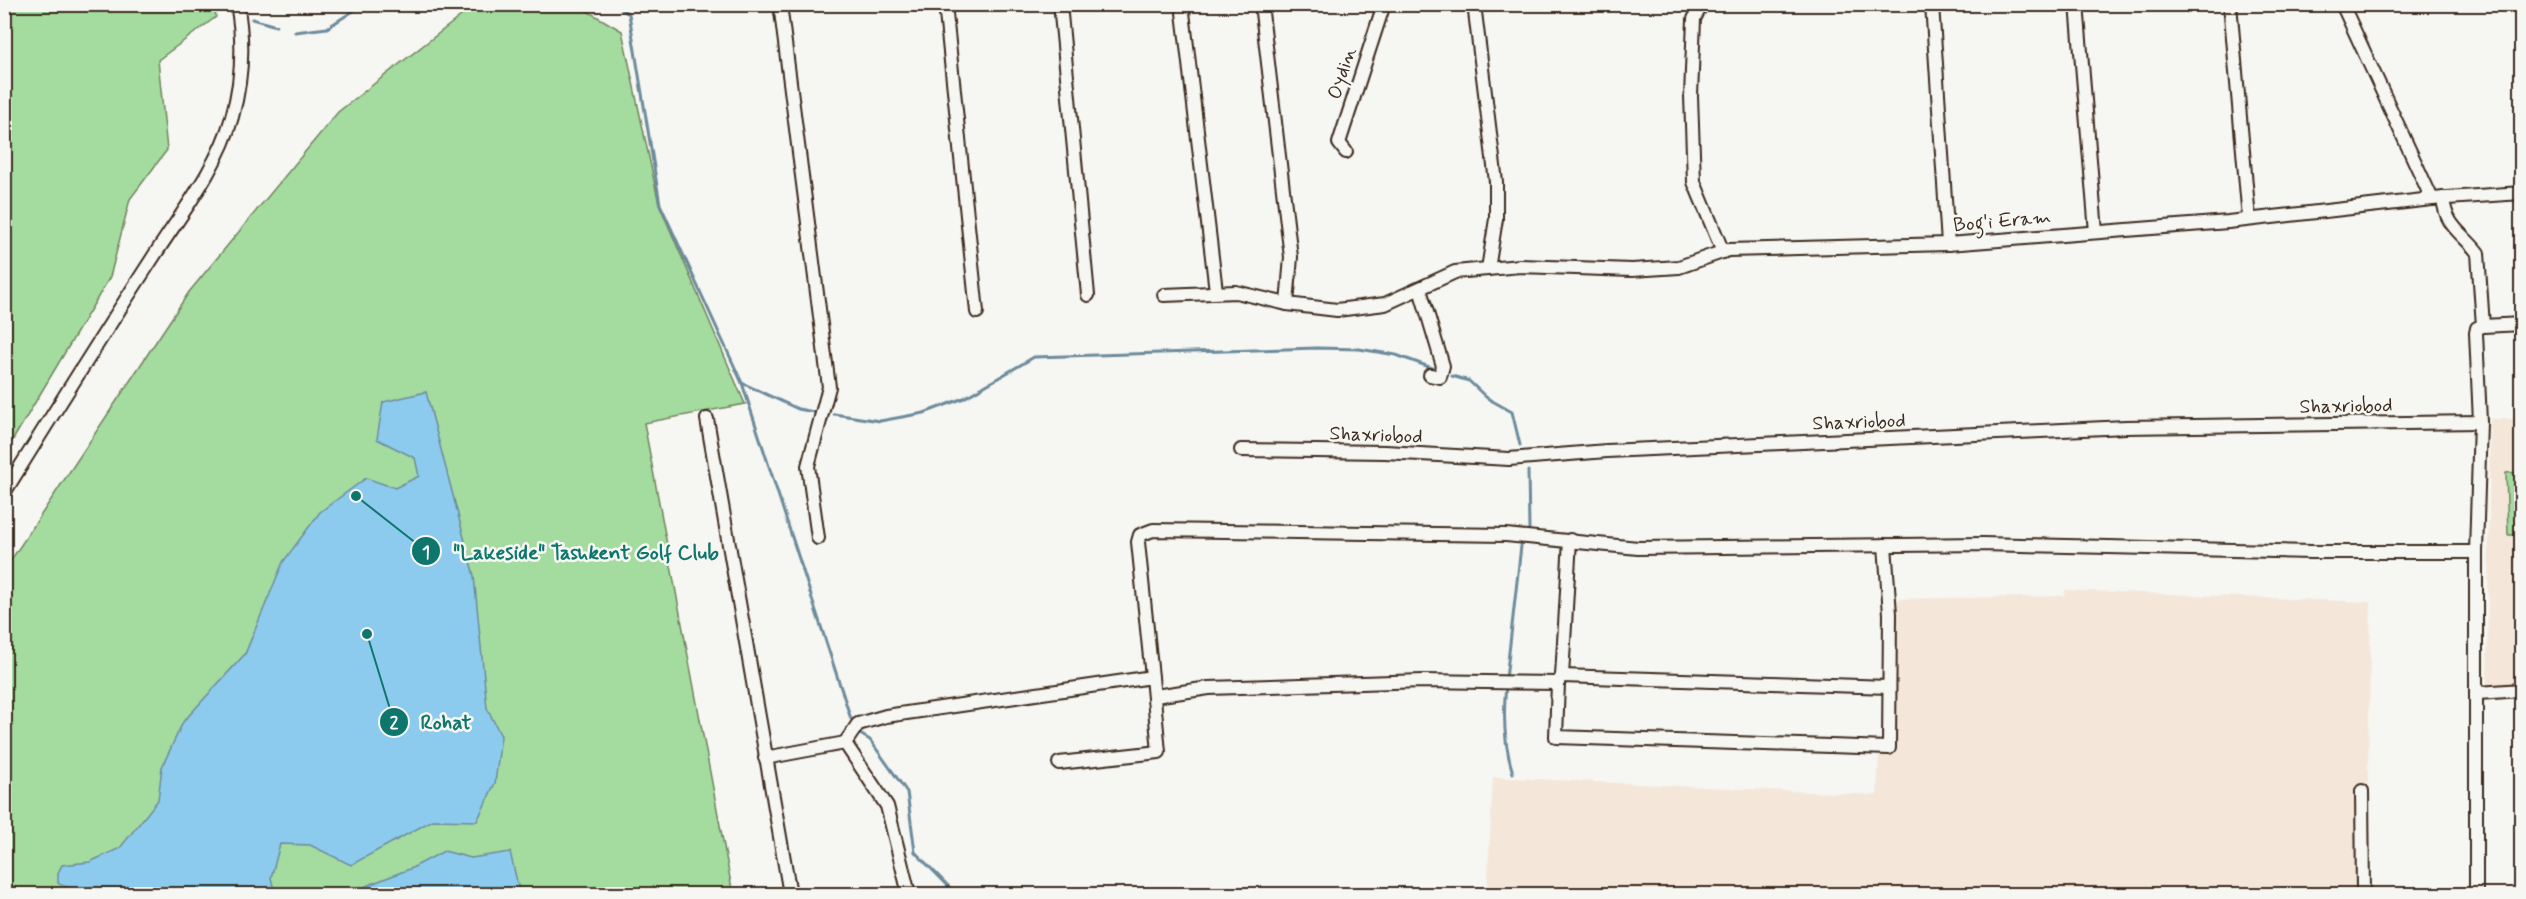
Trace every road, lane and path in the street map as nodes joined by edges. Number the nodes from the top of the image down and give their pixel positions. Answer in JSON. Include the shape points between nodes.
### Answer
{"nodes":[{"id":1,"x":237,"y":4,"type":"edge"},
{"id":2,"x":780,"y":4,"type":"edge"},
{"id":3,"x":945,"y":4,"type":"edge"},
{"id":4,"x":1060,"y":4,"type":"edge"},
{"id":5,"x":1182,"y":4,"type":"edge"},
{"id":6,"x":1261,"y":4,"type":"edge"},
{"id":7,"x":1384,"y":4,"type":"edge"},
{"id":8,"x":1474,"y":4,"type":"edge"},
{"id":9,"x":1702,"y":4,"type":"edge"},
{"id":10,"x":1932,"y":4,"type":"edge"},
{"id":11,"x":2077,"y":4,"type":"edge"},
{"id":12,"x":2230,"y":4,"type":"edge"},
{"id":13,"x":2342,"y":4,"type":"edge"},
{"id":14,"x":1347,"y":152,"type":"dead end"},
{"id":15,"x":2522,"y":192,"type":"edge"},
{"id":16,"x":2437,"y":199,"type":"junction"},
{"id":17,"x":2249,"y":219,"type":"junction"},
{"id":18,"x":2096,"y":232,"type":"junction"},
{"id":19,"x":1948,"y":244,"type":"junction"},
{"id":20,"x":1723,"y":252,"type":"junction"},
{"id":21,"x":1488,"y":269,"type":"junction"},
{"id":22,"x":1420,"y":289,"type":"junction"},
{"id":23,"x":1216,"y":291,"type":"junction"},
{"id":24,"x":1088,"y":295,"type":"dead end"},
{"id":25,"x":1164,"y":295,"type":"dead end"},
{"id":26,"x":1287,"y":304,"type":"junction"},
{"id":27,"x":977,"y":312,"type":"dead end"},
{"id":28,"x":2522,"y":324,"type":"edge"},
{"id":29,"x":2483,"y":326,"type":"junction"},
{"id":30,"x":1430,"y":375,"type":"dead end"},
{"id":31,"x":707,"y":419,"type":"dead end"},
{"id":32,"x":2480,"y":422,"type":"junction"},
{"id":33,"x":1241,"y":450,"type":"dead end"},
{"id":34,"x":4,"y":493,"type":"edge"},
{"id":35,"x":818,"y":538,"type":"dead end"},
{"id":36,"x":1570,"y":540,"type":"junction"},
{"id":37,"x":1885,"y":545,"type":"junction"},
{"id":38,"x":2476,"y":552,"type":"junction"},
{"id":39,"x":1152,"y":677,"type":"junction"},
{"id":40,"x":1560,"y":679,"type":"junction"},
{"id":41,"x":1889,"y":687,"type":"junction"},
{"id":42,"x":2522,"y":690,"type":"edge"},
{"id":43,"x":2478,"y":693,"type":"junction"},
{"id":44,"x":1155,"y":696,"type":"junction"},
{"id":45,"x":845,"y":742,"type":"junction"},
{"id":46,"x":765,"y":758,"type":"junction"},
{"id":47,"x":1059,"y":763,"type":"dead end"},
{"id":48,"x":2362,"y":791,"type":"dead end"},
{"id":49,"x":790,"y":894,"type":"edge"},
{"id":50,"x":909,"y":894,"type":"edge"},
{"id":51,"x":2364,"y":894,"type":"edge"},
{"id":52,"x":2476,"y":894,"type":"edge"}],
"edges":[{"from":1,"to":34,"type":"street","via":[[241,28],[239,74],[225,136],[192,196]]},
{"from":2,"to":35,"type":"street","via":[[829,387],[808,466]]},
{"from":3,"to":27,"type":"street"},
{"from":4,"to":24,"type":"street"},
{"from":5,"to":23,"type":"street"},
{"from":6,"to":26,"type":"street","via":[[1291,257]]},
{"from":7,"to":14,"type":"street","name":"Oydin","via":[[1339,143]]},
{"from":8,"to":21,"type":"street","via":[[1496,182],[1496,219]]},
{"from":9,"to":20,"type":"street","via":[[1694,19],[1694,182]]},
{"from":10,"to":19,"type":"street"},
{"from":11,"to":18,"type":"street"},
{"from":12,"to":17,"type":"street"},
{"from":13,"to":16,"type":"street"},
{"from":15,"to":16,"type":"street","name":"Bog'i Eram"},
{"from":16,"to":17,"type":"street","name":"Bog'i Eram"},
{"from":16,"to":29,"type":"street","via":[[2451,226],[2478,253]]},
{"from":17,"to":18,"type":"street","name":"Bog'i Eram"},
{"from":18,"to":19,"type":"street","name":"Bog'i Eram"},
{"from":19,"to":20,"type":"street","name":"Bog'i Eram"},
{"from":20,"to":21,"type":"street","name":"Bog'i Eram","via":[[1667,268]]},
{"from":21,"to":22,"type":"street","name":"Bog'i Eram","via":[[1455,272]]},
{"from":22,"to":26,"type":"street","name":"Bog'i Eram","via":[[1385,304],[1337,310]]},
{"from":22,"to":30,"type":"street","via":[[1443,366],[1440,377]]},
{"from":23,"to":25,"type":"street","name":"Bog'i Eram"},
{"from":23,"to":26,"type":"street","name":"Bog'i Eram"},
{"from":28,"to":29,"type":"street"},
{"from":29,"to":32,"type":"street","via":[[2476,328]]},
{"from":31,"to":46,"type":"street"},
{"from":32,"to":33,"type":"street","name":"Shaxriobod","via":[[2126,428],[1607,451],[1509,459]]},
{"from":32,"to":38,"type":"street"},
{"from":36,"to":37,"type":"street","via":[[1638,548]]},
{"from":36,"to":39,"type":"street","via":[[1276,530],[1148,531],[1140,535],[1138,542]]},
{"from":36,"to":40,"type":"street"},
{"from":37,"to":38,"type":"street"},
{"from":37,"to":41,"type":"street","via":[[1890,614]]},
{"from":38,"to":43,"type":"street"},
{"from":39,"to":44,"type":"street"},
{"from":39,"to":45,"type":"street","via":[[886,716],[858,724]]},
{"from":40,"to":41,"type":"street"},
{"from":40,"to":41,"type":"street","via":[[1556,737],[1889,748]]},
{"from":40,"to":44,"type":"street","via":[[1209,688]]},
{"from":42,"to":43,"type":"street"},
{"from":43,"to":52,"type":"street"},
{"from":44,"to":47,"type":"street","via":[[1159,752]]},
{"from":45,"to":46,"type":"street"},
{"from":45,"to":50,"type":"street","via":[[887,806]]},
{"from":46,"to":49,"type":"street"},
{"from":48,"to":51,"type":"street"}]}
